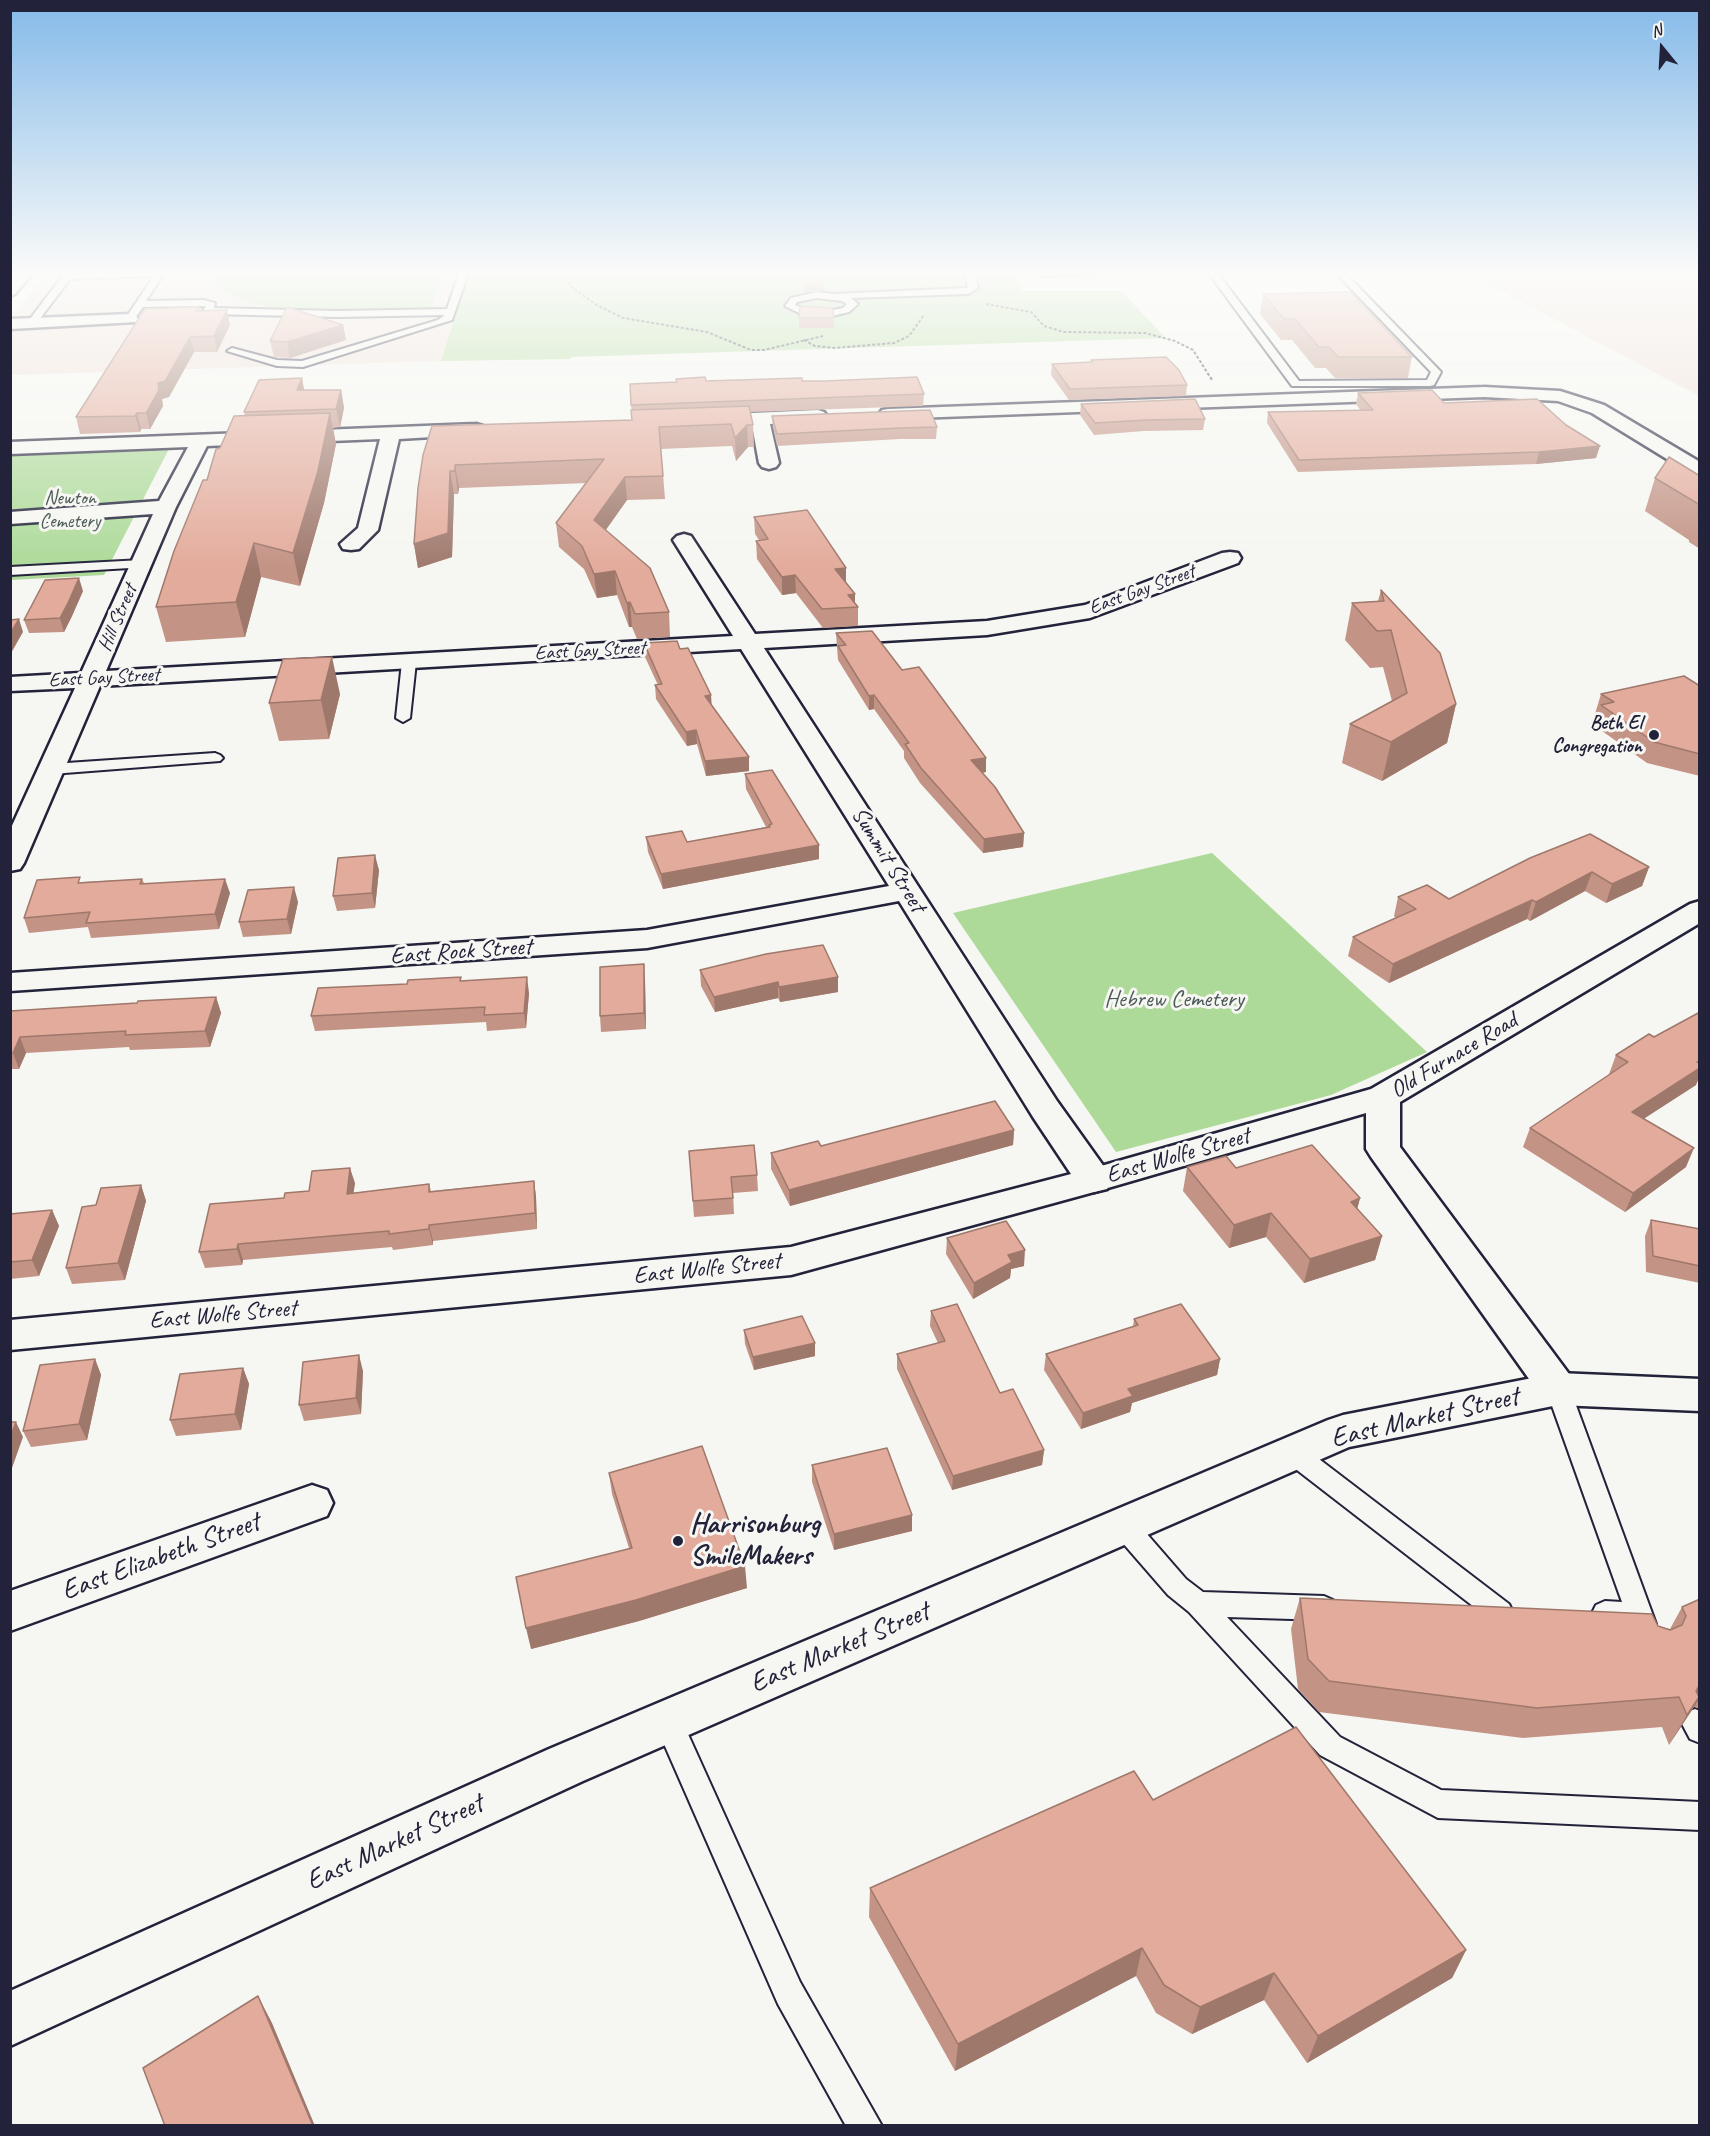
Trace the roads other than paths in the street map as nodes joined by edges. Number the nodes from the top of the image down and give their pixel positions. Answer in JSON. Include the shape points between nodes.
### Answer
{"nodes":[{"id":1,"x":1286,"y":371,"type":"edge"},
{"id":2,"x":1435,"y":371,"type":"edge"},
{"id":3,"x":866,"y":415,"type":"edge"},
{"id":4,"x":831,"y":416,"type":"edge"},
{"id":5,"x":760,"y":419,"type":"junction"},
{"id":6,"x":688,"y":422,"type":"edge"},
{"id":7,"x":498,"y":429,"type":"edge"},
{"id":8,"x":391,"y":433,"type":"junction"},
{"id":9,"x":201,"y":440,"type":"junction"},
{"id":10,"x":10,"y":448,"type":"edge"},
{"id":11,"x":769,"y":463,"type":"dead end"},
{"id":12,"x":1700,"y":471,"type":"edge"},
{"id":13,"x":166,"y":507,"type":"junction"},
{"id":14,"x":10,"y":519,"type":"edge"},
{"id":15,"x":684,"y":540,"type":"dead end"},
{"id":16,"x":351,"y":544,"type":"dead end"},
{"id":17,"x":1230,"y":558,"type":"dead end"},
{"id":18,"x":142,"y":564,"type":"junction"},
{"id":19,"x":10,"y":571,"type":"edge"},
{"id":20,"x":750,"y":642,"type":"junction"},
{"id":21,"x":409,"y":662,"type":"junction"},
{"id":22,"x":92,"y":679,"type":"junction"},
{"id":23,"x":10,"y":684,"type":"edge"},
{"id":24,"x":403,"y":718,"type":"dead end"},
{"id":25,"x":215,"y":758,"type":"dead end"},
{"id":26,"x":52,"y":769,"type":"junction"},
{"id":27,"x":13,"y":850,"type":"edge"},
{"id":28,"x":908,"y":891,"type":"junction"},
{"id":29,"x":1700,"y":910,"type":"edge"},
{"id":30,"x":10,"y":982,"type":"edge"},
{"id":31,"x":1383,"y":1097,"type":"junction"},
{"id":32,"x":1094,"y":1180,"type":"junction"},
{"id":33,"x":10,"y":1335,"type":"edge"},
{"id":34,"x":1558,"y":1389,"type":"junction"},
{"id":35,"x":1700,"y":1395,"type":"edge"},
{"id":36,"x":1293,"y":1453,"type":"junction"},
{"id":37,"x":312,"y":1503,"type":"dead end"},
{"id":38,"x":1124,"y":1526,"type":"junction"},
{"id":39,"x":1198,"y":1604,"type":"junction"},
{"id":40,"x":1349,"y":1608,"type":"edge"},
{"id":41,"x":10,"y":1611,"type":"edge"},
{"id":42,"x":1454,"y":1611,"type":"edge"},
{"id":43,"x":1581,"y":1613,"type":"edge"},
{"id":44,"x":1639,"y":1614,"type":"junction"},
{"id":45,"x":1653,"y":1646,"type":"edge"},
{"id":46,"x":668,"y":1721,"type":"junction"},
{"id":47,"x":1700,"y":1816,"type":"edge"},
{"id":48,"x":10,"y":2019,"type":"edge"},
{"id":49,"x":866,"y":2126,"type":"edge"}],
"edges":[{"from":1,"to":2,"type":"lane","via":[[1296,384],[1430,383]]},
{"from":3,"to":12,"type":"street","via":[[1484,392],[1567,397],[1598,410]]},
{"from":4,"to":5,"type":"street"},
{"from":5,"to":6,"type":"street"},
{"from":5,"to":11,"type":"street"},
{"from":7,"to":8,"type":"street"},
{"from":8,"to":9,"type":"street"},
{"from":8,"to":16,"type":"street","via":[[368,530]]},
{"from":9,"to":10,"type":"street"},
{"from":9,"to":13,"type":"street","name":"Hill Street"},
{"from":13,"to":14,"type":"street"},
{"from":13,"to":18,"type":"street","name":"Hill Street"},
{"from":15,"to":20,"type":"street","name":"Summit Street"},
{"from":17,"to":20,"type":"street","name":"East Gay Street","via":[[1090,611],[987,628]]},
{"from":18,"to":19,"type":"lane"},
{"from":18,"to":22,"type":"street","name":"Hill Street"},
{"from":20,"to":21,"type":"street","name":"East Gay Street"},
{"from":20,"to":28,"type":"street","name":"Summit Street"},
{"from":21,"to":22,"type":"street","name":"East Gay Street"},
{"from":21,"to":24,"type":"lane"},
{"from":22,"to":23,"type":"street","name":"East Gay Street"},
{"from":22,"to":26,"type":"street","name":"Hill Street"},
{"from":25,"to":26,"type":"lane"},
{"from":26,"to":27,"type":"street","name":"Hill Street"},
{"from":28,"to":30,"type":"street","name":"East Rock Street","via":[[647,939]]},
{"from":28,"to":32,"type":"street","name":"Summit Street"},
{"from":29,"to":31,"type":"street","name":"Old Furnace Road"},
{"from":31,"to":32,"type":"street","name":"East Wolfe Street"},
{"from":31,"to":34,"type":"street","name":"Old Furnace Road","via":[[1383,1149]]},
{"from":32,"to":33,"type":"street","name":"East Wolfe Street","via":[[791,1261]]},
{"from":34,"to":35,"type":"street","name":"East Market Street"},
{"from":34,"to":36,"type":"street","name":"East Market Street","via":[[1343,1432]]},
{"from":34,"to":44,"type":"lane"},
{"from":36,"to":38,"type":"street","name":"East Market Street"},
{"from":36,"to":42,"type":"lane","via":[[1512,1612]]},
{"from":37,"to":41,"type":"street","name":"East Elizabeth Street"},
{"from":38,"to":39,"type":"lane","via":[[1177,1587]]},
{"from":38,"to":46,"type":"street","name":"East Market Street"},
{"from":39,"to":40,"type":"lane"},
{"from":39,"to":47,"type":"lane","via":[[1330,1746],[1437,1804]]},
{"from":43,"to":44,"type":"lane"},
{"from":44,"to":45,"type":"lane"},
{"from":46,"to":48,"type":"street","name":"East Market Street"},
{"from":46,"to":49,"type":"lane","via":[[789,1994]]}]}
